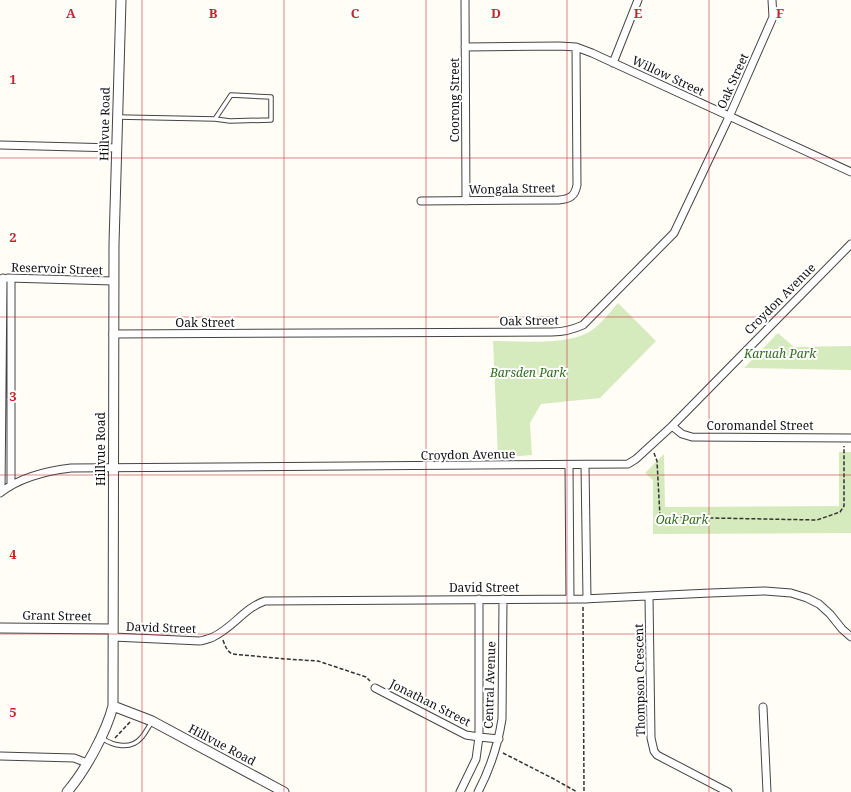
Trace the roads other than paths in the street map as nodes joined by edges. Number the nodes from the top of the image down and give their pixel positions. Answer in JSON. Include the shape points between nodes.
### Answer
{"nodes":[{"id":1,"x":121,"y":0,"type":"edge"},
{"id":2,"x":465,"y":0,"type":"edge"},
{"id":3,"x":638,"y":0,"type":"edge"},
{"id":4,"x":772,"y":0,"type":"edge"},
{"id":5,"x":466,"y":47,"type":"junction"},
{"id":6,"x":576,"y":47,"type":"junction"},
{"id":7,"x":613,"y":63,"type":"junction"},
{"id":8,"x":729,"y":116,"type":"junction"},
{"id":9,"x":117,"y":117,"type":"junction"},
{"id":10,"x":215,"y":120,"type":"junction"},
{"id":11,"x":0,"y":145,"type":"edge"},
{"id":12,"x":116,"y":148,"type":"junction"},
{"id":13,"x":851,"y":172,"type":"edge"},
{"id":14,"x":421,"y":201,"type":"dead end"},
{"id":15,"x":466,"y":201,"type":"junction"},
{"id":16,"x":851,"y":244,"type":"edge"},
{"id":17,"x":2,"y":278,"type":"edge"},
{"id":18,"x":11,"y":278,"type":"junction"},
{"id":19,"x":113,"y":281,"type":"junction"},
{"id":20,"x":113,"y":334,"type":"junction"},
{"id":21,"x":672,"y":426,"type":"junction"},
{"id":22,"x":848,"y":438,"type":"edge"},
{"id":23,"x":569,"y":465,"type":"junction"},
{"id":24,"x":585,"y":465,"type":"junction"},
{"id":25,"x":113,"y":469,"type":"junction"},
{"id":26,"x":11,"y":485,"type":"junction"},
{"id":27,"x":0,"y":492,"type":"edge"},
{"id":28,"x":649,"y":596,"type":"junction"},
{"id":29,"x":480,"y":599,"type":"junction"},
{"id":30,"x":503,"y":599,"type":"junction"},
{"id":31,"x":570,"y":599,"type":"junction"},
{"id":32,"x":585,"y":599,"type":"junction"},
{"id":33,"x":0,"y":628,"type":"edge"},
{"id":34,"x":113,"y":633,"type":"junction"},
{"id":35,"x":851,"y":637,"type":"edge"},
{"id":36,"x":375,"y":688,"type":"road end"},
{"id":37,"x":113,"y":706,"type":"junction"},
{"id":38,"x":764,"y":708,"type":"dead end"},
{"id":39,"x":152,"y":721,"type":"junction"},
{"id":40,"x":101,"y":737,"type":"junction"},
{"id":41,"x":479,"y":738,"type":"junction"},
{"id":42,"x":499,"y":738,"type":"junction"},
{"id":43,"x":0,"y":756,"type":"edge"},
{"id":44,"x":87,"y":763,"type":"junction"},
{"id":45,"x":67,"y":792,"type":"edge"},
{"id":46,"x":284,"y":792,"type":"edge"},
{"id":47,"x":460,"y":792,"type":"edge"},
{"id":48,"x":478,"y":792,"type":"edge"},
{"id":49,"x":728,"y":792,"type":"edge"},
{"id":50,"x":767,"y":792,"type":"edge"}],
"edges":[{"from":1,"to":9,"type":"street","name":"Hillvue Road"},
{"from":2,"to":5,"type":"street","name":"Coorong Street"},
{"from":3,"to":7,"type":"street"},
{"from":4,"to":8,"type":"street","name":"Oak Street","via":[[773,17]]},
{"from":5,"to":6,"type":"street","name":"Willow Street"},
{"from":5,"to":15,"type":"street","name":"Coorong Street"},
{"from":6,"to":7,"type":"street","name":"Willow Street"},
{"from":6,"to":15,"type":"street","name":"Wongala Street","via":[[576,192],[567,199],[559,200]]},
{"from":7,"to":8,"type":"street","name":"Willow Street"},
{"from":8,"to":13,"type":"street","name":"Willow Street"},
{"from":8,"to":20,"type":"street","name":"Oak Street","via":[[674,233],[591,317],[574,329],[563,332]]},
{"from":9,"to":10,"type":"lane"},
{"from":9,"to":12,"type":"street","name":"Hillvue Road"},
{"from":10,"to":10,"type":"lane","via":[[231,95],[271,97],[271,120]]},
{"from":11,"to":12,"type":"street"},
{"from":12,"to":19,"type":"street","name":"Hillvue Road"},
{"from":14,"to":15,"type":"street","name":"Wongala Street"},
{"from":16,"to":21,"type":"street","name":"Croydon Avenue"},
{"from":17,"to":18,"type":"street","name":"Reservoir Street"},
{"from":17,"to":27,"type":"street"},
{"from":18,"to":19,"type":"street","name":"Reservoir Street"},
{"from":18,"to":26,"type":"street"},
{"from":19,"to":20,"type":"street","name":"Hillvue Road"},
{"from":20,"to":25,"type":"street","name":"Hillvue Road"},
{"from":21,"to":22,"type":"street","name":"Coromandel Street","via":[[682,434],[692,437]]},
{"from":21,"to":24,"type":"street","name":"Croydon Avenue","via":[[636,460],[628,464]]},
{"from":23,"to":24,"type":"street","name":"Croydon Avenue"},
{"from":23,"to":25,"type":"street","name":"Croydon Avenue"},
{"from":23,"to":31,"type":"street"},
{"from":24,"to":32,"type":"street"},
{"from":25,"to":26,"type":"street","name":"Croydon Avenue","via":[[55,470]]},
{"from":25,"to":34,"type":"street","name":"Hillvue Road"},
{"from":26,"to":27,"type":"street","name":"Croydon Avenue"},
{"from":28,"to":32,"type":"street","name":"David Street"},
{"from":28,"to":35,"type":"street","name":"David Street","via":[[765,591],[791,594],[819,604]]},
{"from":28,"to":49,"type":"street","name":"Thompson Crescent","via":[[651,738],[654,751],[657,755]]},
{"from":29,"to":30,"type":"street","name":"David Street"},
{"from":29,"to":34,"type":"street","name":"David Street","via":[[265,601],[255,604],[212,638],[200,641]]},
{"from":29,"to":41,"type":"street","name":"Central Avenue"},
{"from":30,"to":31,"type":"street","name":"David Street"},
{"from":30,"to":42,"type":"street","name":"Central Avenue","via":[[502,720]]},
{"from":31,"to":32,"type":"street","name":"David Street"},
{"from":33,"to":34,"type":"street","name":"Grant Street"},
{"from":34,"to":37,"type":"street","name":"Hillvue Road"},
{"from":36,"to":41,"type":"street","name":"Jonathan Street","via":[[466,735]]},
{"from":37,"to":39,"type":"street","name":"Hillvue Road"},
{"from":37,"to":40,"type":"street"},
{"from":38,"to":50,"type":"street"},
{"from":39,"to":40,"type":"lane","via":[[141,739],[128,745],[122,746]]},
{"from":39,"to":46,"type":"street","name":"Hillvue Road"},
{"from":40,"to":44,"type":"street"},
{"from":41,"to":42,"type":"street","name":"Jonathan Street"},
{"from":41,"to":47,"type":"street","name":"Central Avenue","via":[[476,759]]},
{"from":42,"to":48,"type":"street","name":"Central Avenue"},
{"from":43,"to":44,"type":"street","via":[[74,758]]},
{"from":44,"to":45,"type":"street"}]}
